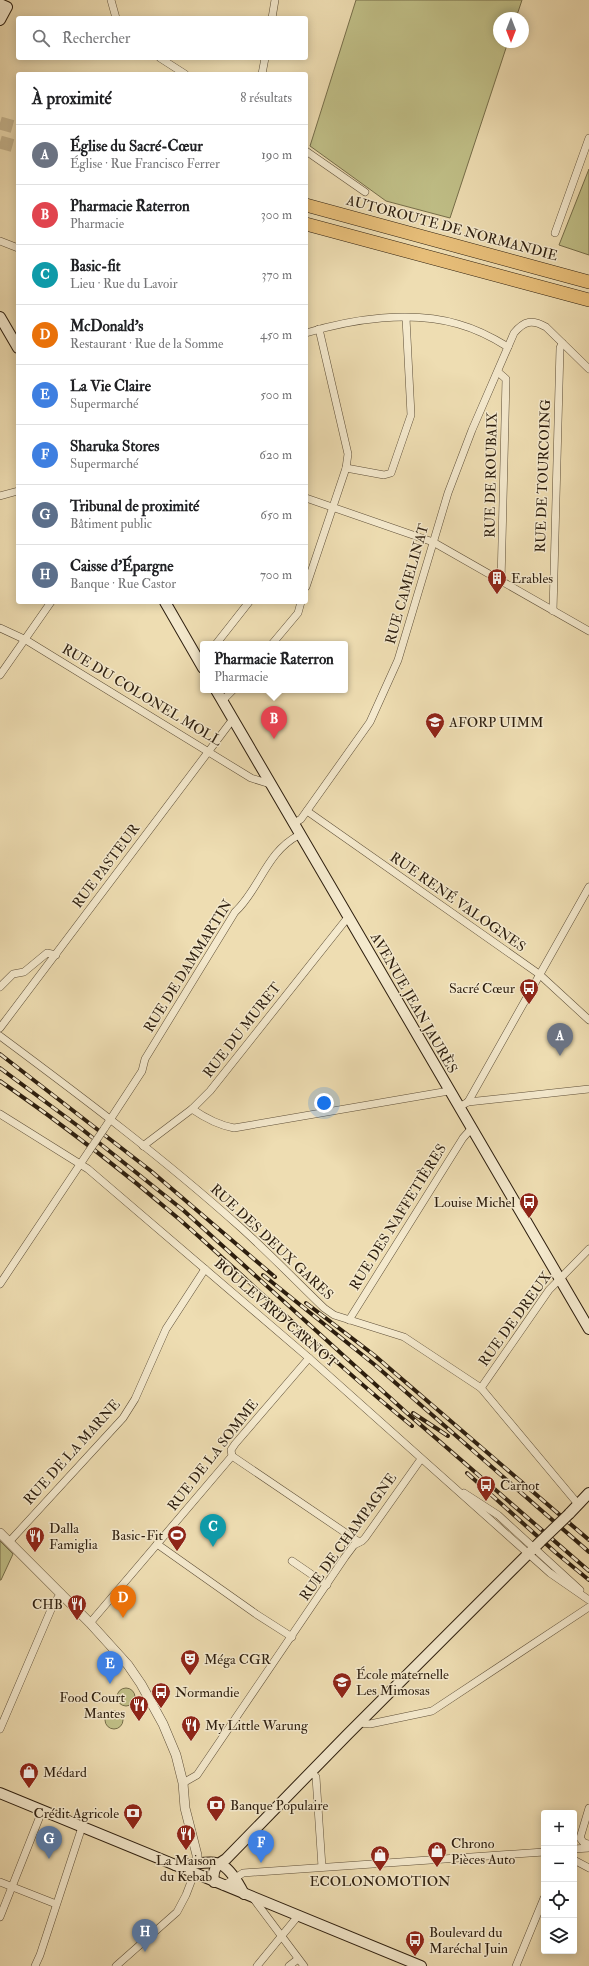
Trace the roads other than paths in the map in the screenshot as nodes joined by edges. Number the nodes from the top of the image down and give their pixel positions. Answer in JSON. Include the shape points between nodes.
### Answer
{"nodes":[{"id":1,"x":111,"y":0,"type":"edge"},
{"id":2,"x":275,"y":0,"type":"edge"},
{"id":3,"x":6,"y":4,"type":"edge"},
{"id":4,"x":115,"y":16,"type":"edge"},
{"id":5,"x":272,"y":16,"type":"edge"},
{"id":6,"x":0,"y":20,"type":"edge"},
{"id":7,"x":163,"y":60,"type":"edge"},
{"id":8,"x":265,"y":60,"type":"edge"},
{"id":9,"x":182,"y":72,"type":"edge"},
{"id":10,"x":262,"y":72,"type":"edge"},
{"id":11,"x":589,"y":138,"type":"edge"},
{"id":12,"x":308,"y":152,"type":"edge"},
{"id":13,"x":365,"y":192,"type":"dead end"},
{"id":14,"x":308,"y":206,"type":"edge"},
{"id":15,"x":308,"y":225,"type":"edge"},
{"id":16,"x":555,"y":233,"type":"dead end"},
{"id":17,"x":0,"y":240,"type":"edge"},
{"id":18,"x":16,"y":247,"type":"edge"},
{"id":19,"x":589,"y":282,"type":"edge"},
{"id":20,"x":589,"y":300,"type":"edge"},
{"id":21,"x":0,"y":317,"type":"edge"},
{"id":22,"x":406,"y":318,"type":"junction"},
{"id":23,"x":319,"y":329,"type":"junction"},
{"id":24,"x":308,"y":332,"type":"edge"},
{"id":25,"x":562,"y":343,"type":"junction"},
{"id":26,"x":16,"y":345,"type":"edge"},
{"id":27,"x":508,"y":347,"type":"junction"},
{"id":28,"x":589,"y":370,"type":"edge"},
{"id":29,"x":498,"y":372,"type":"junction"},
{"id":30,"x":346,"y":468,"type":"junction"},
{"id":31,"x":16,"y":492,"type":"edge"},
{"id":32,"x":0,"y":496,"type":"edge"},
{"id":33,"x":308,"y":499,"type":"edge"},
{"id":34,"x":332,"y":507,"type":"junction"},
{"id":35,"x":433,"y":542,"type":"junction"},
{"id":36,"x":308,"y":581,"type":"edge"},
{"id":37,"x":501,"y":582,"type":"junction"},
{"id":38,"x":50,"y":604,"type":"edge"},
{"id":39,"x":166,"y":604,"type":"edge"},
{"id":40,"x":247,"y":604,"type":"edge"},
{"id":41,"x":300,"y":604,"type":"edge"},
{"id":42,"x":553,"y":611,"type":"junction"},
{"id":43,"x":0,"y":628,"type":"edge"},
{"id":44,"x":589,"y":632,"type":"edge"},
{"id":45,"x":26,"y":640,"type":"junction"},
{"id":46,"x":218,"y":641,"type":"edge"},
{"id":47,"x":275,"y":641,"type":"edge"},
{"id":48,"x":200,"y":661,"type":"edge"},
{"id":49,"x":0,"y":675,"type":"edge"},
{"id":50,"x":218,"y":693,"type":"edge"},
{"id":51,"x":230,"y":693,"type":"edge"},
{"id":52,"x":222,"y":701,"type":"junction"},
{"id":53,"x":233,"y":719,"type":"junction"},
{"id":54,"x":208,"y":751,"type":"junction"},
{"id":55,"x":270,"y":784,"type":"junction"},
{"id":56,"x":307,"y":811,"type":"junction"},
{"id":57,"x":293,"y":824,"type":"junction"},
{"id":58,"x":299,"y":835,"type":"junction"},
{"id":59,"x":589,"y":887,"type":"edge"},
{"id":60,"x":348,"y":919,"type":"junction"},
{"id":61,"x":56,"y":955,"type":"junction"},
{"id":62,"x":539,"y":974,"type":"junction"},
{"id":63,"x":0,"y":987,"type":"edge"},
{"id":64,"x":589,"y":1020,"type":"edge"},
{"id":65,"x":0,"y":1028,"type":"edge"},
{"id":66,"x":0,"y":1036,"type":"edge"},
{"id":67,"x":589,"y":1089,"type":"edge"},
{"id":68,"x":449,"y":1091,"type":"junction"},
{"id":69,"x":468,"y":1102,"type":"junction"},
{"id":70,"x":458,"y":1107,"type":"junction"},
{"id":71,"x":192,"y":1109,"type":"junction"},
{"id":72,"x":0,"y":1114,"type":"edge"},
{"id":73,"x":110,"y":1120,"type":"junction"},
{"id":74,"x":472,"y":1129,"type":"junction"},
{"id":75,"x":144,"y":1146,"type":"junction"},
{"id":76,"x":81,"y":1164,"type":"junction"},
{"id":77,"x":589,"y":1249,"type":"edge"},
{"id":78,"x":205,"y":1269,"type":"junction"},
{"id":79,"x":559,"y":1278,"type":"junction"},
{"id":80,"x":0,"y":1284,"type":"edge"},
{"id":81,"x":349,"y":1320,"type":"junction"},
{"id":82,"x":589,"y":1329,"type":"edge"},
{"id":83,"x":309,"y":1358,"type":"junction"},
{"id":84,"x":482,"y":1388,"type":"junction"},
{"id":85,"x":232,"y":1456,"type":"junction"},
{"id":86,"x":420,"y":1459,"type":"junction"},
{"id":87,"x":589,"y":1493,"type":"edge"},
{"id":88,"x":578,"y":1504,"type":"junction"},
{"id":89,"x":0,"y":1533,"type":"edge"},
{"id":90,"x":9,"y":1542,"type":"junction"},
{"id":91,"x":359,"y":1542,"type":"junction"},
{"id":92,"x":157,"y":1544,"type":"junction"},
{"id":93,"x":535,"y":1547,"type":"junction"},
{"id":94,"x":292,"y":1561,"type":"dead end"},
{"id":95,"x":327,"y":1585,"type":"junction"},
{"id":96,"x":61,"y":1593,"type":"junction"},
{"id":97,"x":589,"y":1599,"type":"edge"},
{"id":98,"x":589,"y":1607,"type":"edge"},
{"id":99,"x":90,"y":1623,"type":"junction"},
{"id":100,"x":292,"y":1637,"type":"junction"},
{"id":101,"x":359,"y":1723,"type":"junction"},
{"id":102,"x":0,"y":1729,"type":"edge"},
{"id":103,"x":311,"y":1771,"type":"junction"},
{"id":104,"x":183,"y":1783,"type":"junction"},
{"id":105,"x":0,"y":1793,"type":"edge"},
{"id":106,"x":589,"y":1808,"type":"edge"},
{"id":107,"x":42,"y":1811,"type":"junction"},
{"id":108,"x":82,"y":1827,"type":"junction"},
{"id":109,"x":589,"y":1844,"type":"edge"},
{"id":110,"x":589,"y":1848,"type":"edge"},
{"id":111,"x":577,"y":1849,"type":"edge"},
{"id":112,"x":541,"y":1852,"type":"edge"},
{"id":113,"x":211,"y":1862,"type":"junction"},
{"id":114,"x":577,"y":1862,"type":"edge"},
{"id":115,"x":172,"y":1865,"type":"junction"},
{"id":116,"x":322,"y":1867,"type":"junction"},
{"id":117,"x":589,"y":1868,"type":"edge"},
{"id":118,"x":194,"y":1874,"type":"junction"},
{"id":119,"x":235,"y":1877,"type":"junction"},
{"id":120,"x":0,"y":1882,"type":"edge"},
{"id":121,"x":218,"y":1884,"type":"junction"},
{"id":122,"x":13,"y":1886,"type":"junction"},
{"id":123,"x":248,"y":1896,"type":"junction"},
{"id":124,"x":56,"y":1904,"type":"junction"},
{"id":125,"x":541,"y":1905,"type":"edge"},
{"id":126,"x":298,"y":1916,"type":"junction"},
{"id":127,"x":0,"y":1917,"type":"edge"},
{"id":128,"x":280,"y":1936,"type":"junction"},
{"id":129,"x":298,"y":1959,"type":"junction"},
{"id":130,"x":35,"y":1966,"type":"edge"},
{"id":131,"x":116,"y":1966,"type":"edge"},
{"id":132,"x":257,"y":1966,"type":"edge"},
{"id":133,"x":288,"y":1966,"type":"edge"},
{"id":134,"x":304,"y":1966,"type":"edge"},
{"id":135,"x":421,"y":1966,"type":"edge"},
{"id":136,"x":516,"y":1966,"type":"edge"}],
"edges":[{"from":1,"to":4,"type":"street"},
{"from":2,"to":5,"type":"street"},
{"from":3,"to":6,"type":"main road"},
{"from":7,"to":9,"type":"street"},
{"from":8,"to":10,"type":"street"},
{"from":11,"to":16,"type":"street"},
{"from":12,"to":13,"type":"street"},
{"from":14,"to":19,"type":"highway","name":"AUTOROUTE DE NORMANDIE"},
{"from":15,"to":20,"type":"highway"},
{"from":17,"to":18,"type":"street"},
{"from":21,"to":26,"type":"main road"},
{"from":22,"to":23,"type":"street","via":[[363,320]]},
{"from":22,"to":27,"type":"street","via":[[457,323],[484,333]]},
{"from":22,"to":30,"type":"street","via":[[411,415],[391,473],[384,475]]},
{"from":23,"to":24,"type":"street"},
{"from":23,"to":30,"type":"street","via":[[348,454]]},
{"from":25,"to":27,"type":"street","name":"RUE CAMELINAT","via":[[546,327],[530,322],[522,324],[514,332]]},
{"from":25,"to":28,"type":"street"},
{"from":25,"to":42,"type":"street","name":"RUE DE TOURCOING"},
{"from":27,"to":29,"type":"street","name":"RUE CAMELINAT"},
{"from":29,"to":35,"type":"street","name":"RUE CAMELINAT","via":[[472,430]]},
{"from":29,"to":37,"type":"street","name":"RUE DE ROUBAIX","via":[[506,379]]},
{"from":30,"to":34,"type":"street"},
{"from":31,"to":32,"type":"street"},
{"from":33,"to":34,"type":"street"},
{"from":34,"to":35,"type":"street"},
{"from":34,"to":36,"type":"street"},
{"from":35,"to":37,"type":"street"},
{"from":35,"to":56,"type":"street","name":"RUE CAMELINAT","via":[[398,660],[370,722]]},
{"from":37,"to":42,"type":"street"},
{"from":38,"to":45,"type":"street"},
{"from":39,"to":48,"type":"main road"},
{"from":40,"to":46,"type":"street"},
{"from":41,"to":47,"type":"street","via":[[298,613]]},
{"from":42,"to":44,"type":"street"},
{"from":43,"to":45,"type":"street","name":"RUE DU COLONEL MOLL"},
{"from":45,"to":49,"type":"street"},
{"from":45,"to":54,"type":"street","name":"RUE DU COLONEL MOLL"},
{"from":50,"to":52,"type":"main road","name":"AVENUE JEAN JAURÈS"},
{"from":51,"to":52,"type":"street"},
{"from":52,"to":53,"type":"main road","name":"AVENUE JEAN JAURÈS"},
{"from":53,"to":54,"type":"street","name":"RUE PASTEUR"},
{"from":53,"to":55,"type":"main road","name":"AVENUE JEAN JAURÈS"},
{"from":54,"to":55,"type":"street","name":"RUE DU COLONEL MOLL","via":[[251,778]]},
{"from":54,"to":61,"type":"street","name":"RUE PASTEUR"},
{"from":55,"to":57,"type":"main road","name":"AVENUE JEAN JAURÈS"},
{"from":56,"to":57,"type":"street","name":"RUE CAMELINAT"},
{"from":56,"to":62,"type":"street","name":"RUE RENÉ VALOGNES"},
{"from":57,"to":58,"type":"main road","name":"AVENUE JEAN JAURÈS"},
{"from":58,"to":60,"type":"main road","name":"AVENUE JEAN JAURÈS"},
{"from":58,"to":73,"type":"street","name":"RUE DE DAMMARTIN","via":[[286,842],[262,871]]},
{"from":59,"to":62,"type":"street"},
{"from":60,"to":68,"type":"main road","name":"AVENUE JEAN JAURÈS"},
{"from":60,"to":71,"type":"street","name":"RUE DU MURET","via":[[210,1091]]},
{"from":61,"to":63,"type":"street","via":[[47,953],[24,972],[13,974]]},
{"from":61,"to":65,"type":"street","name":"RUE PASTEUR"},
{"from":62,"to":64,"type":"street","name":"RUE RENÉ VALOGNES"},
{"from":62,"to":69,"type":"street"},
{"from":66,"to":73,"type":"street","name":"RUE DES DEUX GARES"},
{"from":67,"to":69,"type":"street"},
{"from":68,"to":70,"type":"main road","name":"AVENUE JEAN JAURÈS"},
{"from":68,"to":71,"type":"street","via":[[238,1128],[224,1126]]},
{"from":69,"to":70,"type":"street"},
{"from":70,"to":74,"type":"main road","name":"AVENUE JEAN JAURÈS"},
{"from":71,"to":75,"type":"street","name":"RUE DU MURET"},
{"from":72,"to":76,"type":"street","name":"BOULEVARD CARNOT"},
{"from":73,"to":75,"type":"street","name":"RUE DES DEUX GARES"},
{"from":73,"to":76,"type":"street","name":"RUE DE DAMMARTIN","bridge":true},
{"from":74,"to":79,"type":"main road","name":"AVENUE JEAN JAURÈS"},
{"from":74,"to":81,"type":"street","name":"RUE DES NAFFETIÈRES","via":[[463,1138]]},
{"from":75,"to":81,"type":"street","name":"RUE DES DEUX GARES","via":[[240,1226],[324,1308]]},
{"from":76,"to":78,"type":"street","name":"BOULEVARD CARNOT"},
{"from":76,"to":80,"type":"street","name":"RUE DE DAMMARTIN"},
{"from":77,"to":79,"type":"street","name":"RUE DE DREUX"},
{"from":78,"to":83,"type":"street","name":"BOULEVARD CARNOT"},
{"from":78,"to":90,"type":"street","name":"RUE DE LA MARNE","via":[[166,1329],[135,1399],[123,1418]]},
{"from":79,"to":82,"type":"main road","name":"AVENUE JEAN JAURÈS"},
{"from":79,"to":84,"type":"street","name":"RUE DE DREUX"},
{"from":81,"to":84,"type":"street","name":"RUE DES DEUX GARES","via":[[404,1337]]},
{"from":83,"to":85,"type":"street","name":"RUE DE LA SOMME","via":[[235,1444],[231,1450]]},
{"from":83,"to":86,"type":"street","name":"BOULEVARD CARNOT"},
{"from":84,"to":88,"type":"street","name":"RUE DES DEUX GARES"},
{"from":85,"to":91,"type":"street"},
{"from":85,"to":92,"type":"street","name":"RUE DE LA SOMME"},
{"from":86,"to":91,"type":"street","name":"RUE DE CHAMPAGNE","via":[[365,1538]]},
{"from":86,"to":93,"type":"street","name":"BOULEVARD CARNOT","via":[[451,1486]]},
{"from":87,"to":88,"type":"main road"},
{"from":88,"to":93,"type":"main road","bridge":true},
{"from":89,"to":90,"type":"street"},
{"from":90,"to":96,"type":"street"},
{"from":91,"to":95,"type":"street","name":"RUE DE CHAMPAGNE","via":[[345,1557]]},
{"from":92,"to":99,"type":"street","name":"RUE DE LA SOMME"},
{"from":92,"to":100,"type":"street"},
{"from":93,"to":97,"type":"street","name":"BOULEVARD CARNOT","via":[[550,1573]]},
{"from":93,"to":101,"type":"main road"},
{"from":94,"to":95,"type":"street"},
{"from":95,"to":100,"type":"street","name":"RUE DE CHAMPAGNE"},
{"from":96,"to":99,"type":"street"},
{"from":96,"to":102,"type":"street","via":[[53,1605]]},
{"from":98,"to":101,"type":"street","via":[[432,1711],[370,1724]]},
{"from":99,"to":104,"type":"street","via":[[128,1665],[141,1684],[169,1739]]},
{"from":100,"to":104,"type":"street","name":"RUE DE CHAMPAGNE","via":[[197,1775]]},
{"from":101,"to":103,"type":"main road"},
{"from":103,"to":113,"type":"main road"},
{"from":103,"to":116,"type":"street","via":[[316,1777]]},
{"from":104,"to":113,"type":"street","via":[[185,1808]]},
{"from":105,"to":107,"type":"main road"},
{"from":106,"to":109,"type":"street","via":[[580,1838]]},
{"from":107,"to":108,"type":"main road"},
{"from":107,"to":122,"type":"street"},
{"from":108,"to":115,"type":"main road"},
{"from":108,"to":124,"type":"street"},
{"from":110,"to":111,"type":"street"},
{"from":112,"to":116,"type":"street"},
{"from":113,"to":115,"type":"main road"},
{"from":113,"to":118,"type":"main road"},
{"from":113,"to":119,"type":"main road"},
{"from":113,"to":121,"type":"main road","via":[[221,1876]]},
{"from":114,"to":117,"type":"street"},
{"from":115,"to":118,"type":"main road"},
{"from":116,"to":119,"type":"street","via":[[243,1873]]},
{"from":118,"to":121,"type":"main road"},
{"from":118,"to":131,"type":"street","via":[[177,1912]]},
{"from":119,"to":121,"type":"street"},
{"from":119,"to":123,"type":"main road"},
{"from":120,"to":122,"type":"street"},
{"from":121,"to":123,"type":"main road"},
{"from":122,"to":124,"type":"street"},
{"from":122,"to":127,"type":"street"},
{"from":123,"to":126,"type":"main road"},
{"from":123,"to":128,"type":"street"},
{"from":124,"to":130,"type":"street"},
{"from":125,"to":136,"type":"street"},
{"from":126,"to":128,"type":"street"},
{"from":126,"to":135,"type":"main road"},
{"from":128,"to":129,"type":"street"},
{"from":128,"to":132,"type":"street"},
{"from":129,"to":133,"type":"street"},
{"from":129,"to":134,"type":"street"}]}
